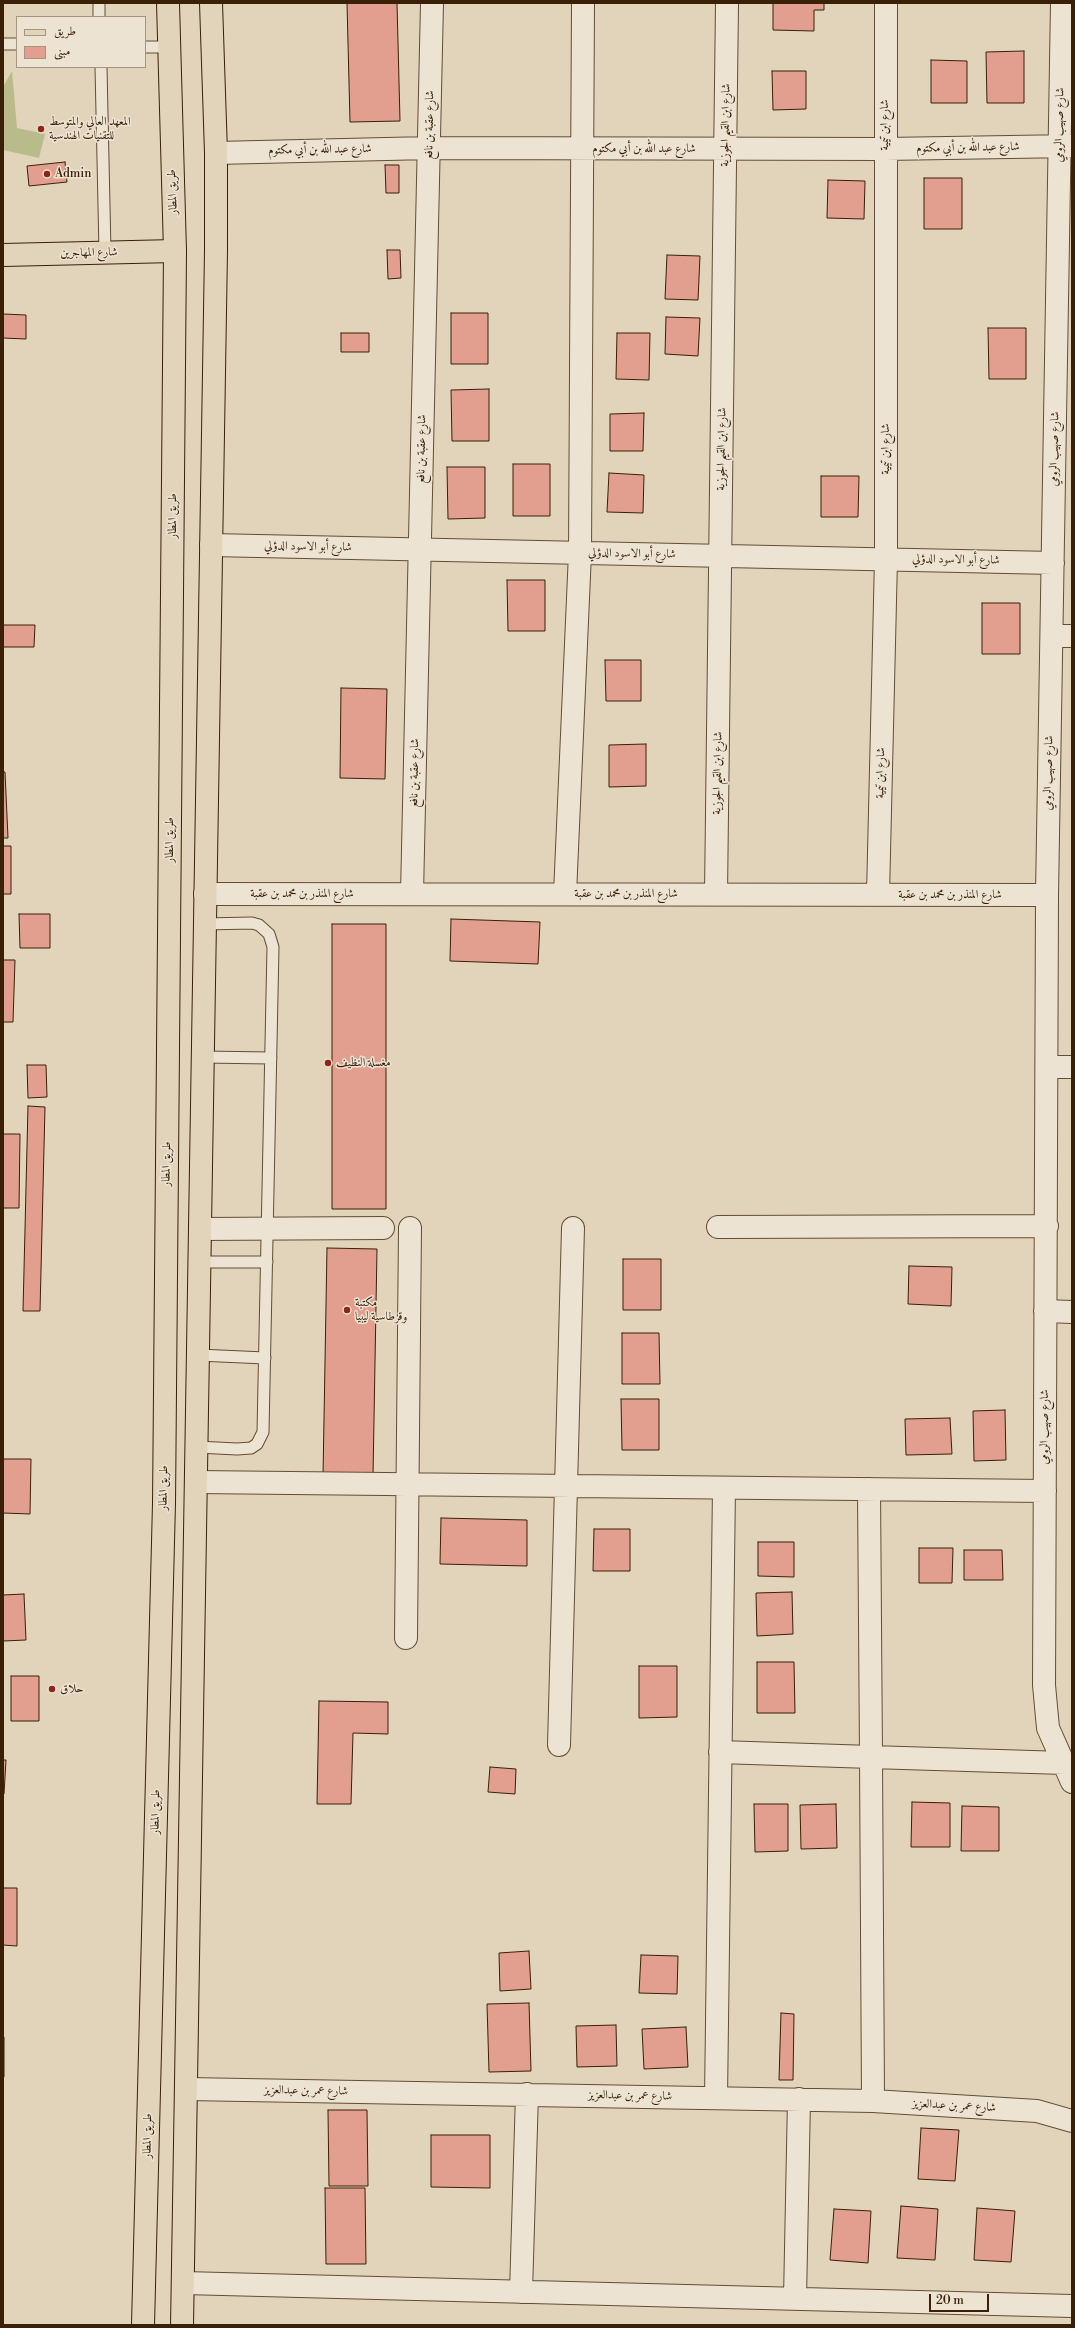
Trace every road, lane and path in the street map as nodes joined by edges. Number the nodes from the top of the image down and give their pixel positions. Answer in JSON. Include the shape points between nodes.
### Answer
{"nodes":[{"id":1,"x":99,"y":3,"type":"edge"},
{"id":2,"x":168,"y":3,"type":"edge"},
{"id":3,"x":211,"y":3,"type":"edge"},
{"id":4,"x":432,"y":3,"type":"edge"},
{"id":5,"x":583,"y":3,"type":"edge"},
{"id":6,"x":728,"y":3,"type":"edge"},
{"id":7,"x":886,"y":3,"type":"edge"},
{"id":8,"x":1062,"y":3,"type":"edge"},
{"id":9,"x":100,"y":16,"type":"edge"},
{"id":10,"x":3,"y":44,"type":"edge"},
{"id":11,"x":16,"y":44,"type":"edge"},
{"id":12,"x":146,"y":47,"type":"edge"},
{"id":13,"x":169,"y":47,"type":"junction"},
{"id":14,"x":101,"y":68,"type":"edge"},
{"id":15,"x":1066,"y":146,"type":"edge"},
{"id":16,"x":429,"y":148,"type":"junction"},
{"id":17,"x":582,"y":149,"type":"junction"},
{"id":18,"x":726,"y":149,"type":"junction"},
{"id":19,"x":885,"y":149,"type":"junction"},
{"id":20,"x":216,"y":153,"type":"junction"},
{"id":21,"x":175,"y":251,"type":"junction"},
{"id":22,"x":105,"y":252,"type":"junction"},
{"id":23,"x":3,"y":255,"type":"edge"},
{"id":24,"x":211,"y":545,"type":"junction"},
{"id":25,"x":420,"y":549,"type":"junction"},
{"id":26,"x":580,"y":553,"type":"junction"},
{"id":27,"x":721,"y":556,"type":"junction"},
{"id":28,"x":886,"y":559,"type":"junction"},
{"id":29,"x":1053,"y":562,"type":"junction"},
{"id":30,"x":1062,"y":636,"type":"edge"},
{"id":31,"x":205,"y":894,"type":"junction"},
{"id":32,"x":412,"y":894,"type":"junction"},
{"id":33,"x":565,"y":894,"type":"junction"},
{"id":34,"x":716,"y":894,"type":"junction"},
{"id":35,"x":878,"y":895,"type":"junction"},
{"id":36,"x":1047,"y":895,"type":"junction"},
{"id":37,"x":204,"y":924,"type":"junction"},
{"id":38,"x":202,"y":1057,"type":"junction"},
{"id":39,"x":270,"y":1058,"type":"junction"},
{"id":40,"x":1047,"y":1067,"type":"junction"},
{"id":41,"x":1072,"y":1067,"type":"edge"},
{"id":42,"x":1047,"y":1226,"type":"junction"},
{"id":43,"x":267,"y":1228,"type":"junction"},
{"id":44,"x":383,"y":1228,"type":"dead end"},
{"id":45,"x":410,"y":1228,"type":"dead end"},
{"id":46,"x":573,"y":1228,"type":"dead end"},
{"id":47,"x":718,"y":1228,"type":"dead end"},
{"id":48,"x":200,"y":1229,"type":"junction"},
{"id":49,"x":199,"y":1262,"type":"junction"},
{"id":50,"x":267,"y":1262,"type":"junction"},
{"id":51,"x":1045,"y":1311,"type":"junction"},
{"id":52,"x":1072,"y":1312,"type":"edge"},
{"id":53,"x":198,"y":1355,"type":"junction"},
{"id":54,"x":265,"y":1358,"type":"junction"},
{"id":55,"x":197,"y":1447,"type":"junction"},
{"id":56,"x":196,"y":1482,"type":"junction"},
{"id":57,"x":407,"y":1484,"type":"junction"},
{"id":58,"x":566,"y":1486,"type":"junction"},
{"id":59,"x":724,"y":1488,"type":"junction"},
{"id":60,"x":869,"y":1489,"type":"junction"},
{"id":61,"x":1045,"y":1491,"type":"junction"},
{"id":62,"x":406,"y":1638,"type":"dead end"},
{"id":63,"x":559,"y":1745,"type":"dead end"},
{"id":64,"x":720,"y":1752,"type":"junction"},
{"id":65,"x":871,"y":1757,"type":"junction"},
{"id":66,"x":1068,"y":1773,"type":"edge"},
{"id":67,"x":187,"y":2089,"type":"junction"},
{"id":68,"x":527,"y":2094,"type":"junction"},
{"id":69,"x":716,"y":2098,"type":"junction"},
{"id":70,"x":799,"y":2099,"type":"junction"},
{"id":71,"x":873,"y":2101,"type":"junction"},
{"id":72,"x":1072,"y":2121,"type":"edge"},
{"id":73,"x":184,"y":2283,"type":"junction"},
{"id":74,"x":521,"y":2292,"type":"junction"},
{"id":75,"x":795,"y":2299,"type":"junction"},
{"id":76,"x":1072,"y":2306,"type":"edge"},
{"id":77,"x":143,"y":2325,"type":"edge"},
{"id":78,"x":182,"y":2325,"type":"edge"}],
"edges":[{"from":1,"to":9,"type":"lane"},
{"from":2,"to":13,"type":"main road","name":"طريق المطار"},
{"from":3,"to":20,"type":"main road"},
{"from":4,"to":16,"type":"street","name":"شارع عقبة بن نافع"},
{"from":5,"to":17,"type":"street"},
{"from":6,"to":18,"type":"street","name":"شارع ابن القيم الجوزية"},
{"from":7,"to":19,"type":"street","name":"شارع ابن تيمية"},
{"from":8,"to":15,"type":"street","name":"شارع صهيب الرومي"},
{"from":10,"to":11,"type":"lane"},
{"from":12,"to":13,"type":"lane"},
{"from":13,"to":21,"type":"main road","name":"طريق المطار"},
{"from":14,"to":22,"type":"lane"},
{"from":15,"to":19,"type":"street","name":"شارع عبد الله بن أبي مكتوم"},
{"from":15,"to":29,"type":"street","name":"شارع صهيب الرومي"},
{"from":16,"to":17,"type":"street","name":"شارع عبد الله بن أبي مكتوم"},
{"from":16,"to":20,"type":"street","name":"شارع عبد الله بن أبي مكتوم"},
{"from":16,"to":25,"type":"street","name":"شارع عقبة بن نافع"},
{"from":17,"to":18,"type":"street","name":"شارع عبد الله بن أبي مكتوم"},
{"from":17,"to":26,"type":"street"},
{"from":18,"to":19,"type":"street","name":"شارع عبد الله بن أبي مكتوم"},
{"from":18,"to":27,"type":"street","name":"شارع ابن القيم الجوزية"},
{"from":19,"to":28,"type":"street","name":"شارع ابن تيمية"},
{"from":20,"to":24,"type":"main road"},
{"from":21,"to":22,"type":"main road","name":"شارع المهاجرين"},
{"from":21,"to":77,"type":"main road","name":"طريق المطار","via":[[164,1503]]},
{"from":22,"to":23,"type":"main road","name":"شارع المهاجرين"},
{"from":24,"to":25,"type":"street","name":"شارع أبو الاسود الدؤلي"},
{"from":24,"to":31,"type":"main road"},
{"from":25,"to":26,"type":"street","name":"شارع أبو الاسود الدؤلي"},
{"from":25,"to":32,"type":"street","name":"شارع عقبة بن نافع"},
{"from":26,"to":27,"type":"street","name":"شارع أبو الاسود الدؤلي"},
{"from":26,"to":33,"type":"street"},
{"from":27,"to":28,"type":"street","name":"شارع أبو الاسود الدؤلي"},
{"from":27,"to":34,"type":"street","name":"شارع ابن القيم الجوزية"},
{"from":28,"to":29,"type":"street","name":"شارع أبو الاسود الدؤلي"},
{"from":28,"to":35,"type":"street","name":"شارع ابن تيمية"},
{"from":29,"to":30,"type":"street","name":"شارع صهيب الرومي"},
{"from":30,"to":36,"type":"street","name":"شارع صهيب الرومي"},
{"from":31,"to":32,"type":"street","name":"شارع المنذر بن محمد بن عقبة"},
{"from":31,"to":37,"type":"main road"},
{"from":32,"to":33,"type":"street","name":"شارع المنذر بن محمد بن عقبة"},
{"from":33,"to":34,"type":"street","name":"شارع المنذر بن محمد بن عقبة"},
{"from":34,"to":35,"type":"street","name":"شارع المنذر بن محمد بن عقبة"},
{"from":35,"to":36,"type":"street","name":"شارع المنذر بن محمد بن عقبة"},
{"from":36,"to":40,"type":"street","name":"شارع صهيب الرومي"},
{"from":37,"to":38,"type":"main road"},
{"from":37,"to":39,"type":"lane","via":[[252,923],[270,934],[273,947]]},
{"from":38,"to":39,"type":"lane"},
{"from":38,"to":48,"type":"main road"},
{"from":39,"to":43,"type":"lane"},
{"from":40,"to":41,"type":"street"},
{"from":40,"to":42,"type":"street","name":"شارع صهيب الرومي"},
{"from":42,"to":47,"type":"street"},
{"from":42,"to":51,"type":"street","name":"شارع صهيب الرومي"},
{"from":43,"to":44,"type":"street"},
{"from":43,"to":48,"type":"street"},
{"from":43,"to":50,"type":"lane"},
{"from":45,"to":57,"type":"street"},
{"from":46,"to":58,"type":"street"},
{"from":48,"to":49,"type":"main road"},
{"from":49,"to":50,"type":"lane"},
{"from":49,"to":53,"type":"main road"},
{"from":50,"to":54,"type":"lane"},
{"from":51,"to":52,"type":"street"},
{"from":51,"to":61,"type":"street","name":"شارع صهيب الرومي"},
{"from":53,"to":54,"type":"lane"},
{"from":53,"to":55,"type":"main road"},
{"from":54,"to":55,"type":"lane","via":[[264,1432],[258,1444],[244,1450]]},
{"from":55,"to":56,"type":"main road"},
{"from":56,"to":57,"type":"street"},
{"from":56,"to":67,"type":"main road"},
{"from":57,"to":58,"type":"street"},
{"from":57,"to":62,"type":"street"},
{"from":58,"to":59,"type":"street"},
{"from":58,"to":63,"type":"street"},
{"from":59,"to":60,"type":"street"},
{"from":59,"to":64,"type":"street"},
{"from":60,"to":61,"type":"street"},
{"from":60,"to":65,"type":"street"},
{"from":61,"to":66,"type":"street","name":"شارع صهيب الرومي","via":[[1044,1685],[1048,1728]]},
{"from":64,"to":65,"type":"street"},
{"from":64,"to":69,"type":"street"},
{"from":65,"to":66,"type":"street"},
{"from":65,"to":71,"type":"street"},
{"from":67,"to":68,"type":"street","name":"شارع عمر بن عبدالعزيز"},
{"from":67,"to":73,"type":"main road"},
{"from":68,"to":69,"type":"street","name":"شارع عمر بن عبدالعزيز"},
{"from":68,"to":74,"type":"street"},
{"from":69,"to":70,"type":"street","name":"شارع عمر بن عبدالعزيز"},
{"from":70,"to":71,"type":"street","name":"شارع عمر بن عبدالعزيز"},
{"from":70,"to":75,"type":"street"},
{"from":71,"to":72,"type":"street","name":"شارع عمر بن عبدالعزيز","via":[[1037,2111]]},
{"from":73,"to":74,"type":"street"},
{"from":73,"to":78,"type":"main road"},
{"from":74,"to":75,"type":"street"},
{"from":75,"to":76,"type":"street"}]}
